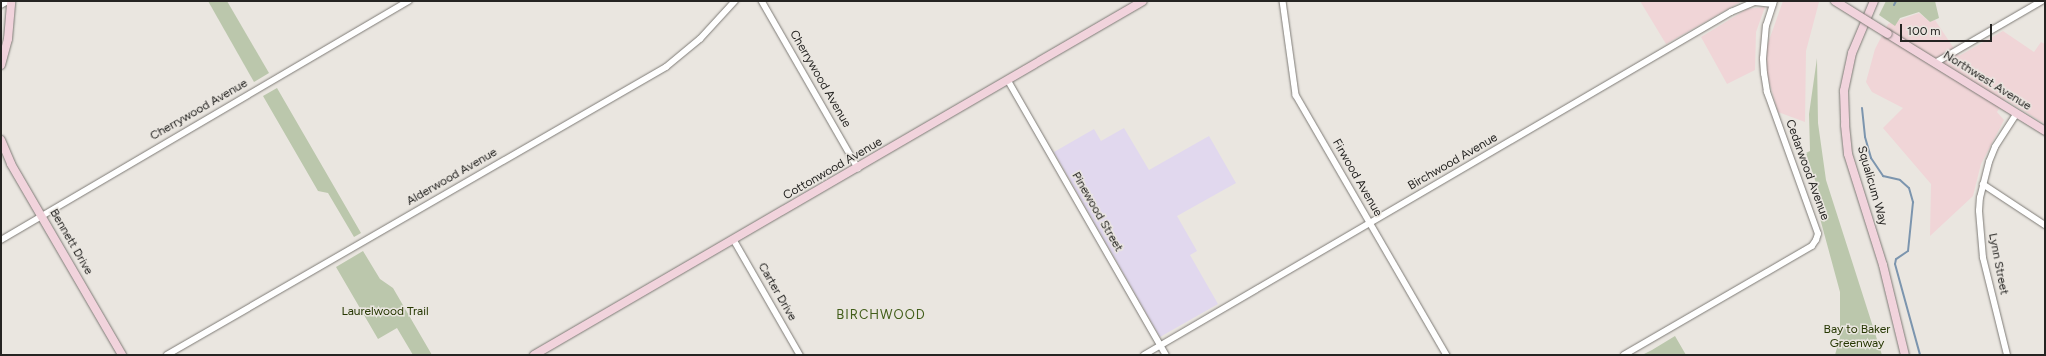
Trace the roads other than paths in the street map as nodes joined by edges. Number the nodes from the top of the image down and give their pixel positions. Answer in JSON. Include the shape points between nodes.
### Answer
{"nodes":[{"id":1,"x":9,"y":1,"type":"edge"},
{"id":2,"x":409,"y":1,"type":"edge"},
{"id":3,"x":735,"y":1,"type":"edge"},
{"id":4,"x":762,"y":1,"type":"edge"},
{"id":5,"x":1143,"y":1,"type":"edge"},
{"id":6,"x":1283,"y":1,"type":"edge"},
{"id":7,"x":1835,"y":1,"type":"edge"},
{"id":8,"x":1874,"y":1,"type":"edge"},
{"id":9,"x":2042,"y":1,"type":"edge"},
{"id":10,"x":1774,"y":3,"type":"edge"},
{"id":11,"x":1,"y":5,"type":"edge"},
{"id":12,"x":1935,"y":63,"type":"junction"},
{"id":13,"x":1,"y":65,"type":"edge"},
{"id":14,"x":1008,"y":80,"type":"junction"},
{"id":15,"x":2017,"y":113,"type":"junction"},
{"id":16,"x":2045,"y":131,"type":"edge"},
{"id":17,"x":1,"y":140,"type":"edge"},
{"id":18,"x":858,"y":168,"type":"junction"},
{"id":19,"x":1983,"y":184,"type":"junction"},
{"id":20,"x":42,"y":216,"type":"junction"},
{"id":21,"x":1371,"y":223,"type":"junction"},
{"id":22,"x":2045,"y":225,"type":"edge"},
{"id":23,"x":1,"y":240,"type":"edge"},
{"id":24,"x":734,"y":240,"type":"junction"},
{"id":25,"x":1160,"y":345,"type":"junction"},
{"id":26,"x":122,"y":355,"type":"edge"},
{"id":27,"x":167,"y":355,"type":"edge"},
{"id":28,"x":534,"y":355,"type":"edge"},
{"id":29,"x":800,"y":355,"type":"edge"},
{"id":30,"x":1144,"y":355,"type":"edge"},
{"id":31,"x":1166,"y":355,"type":"edge"},
{"id":32,"x":1447,"y":355,"type":"edge"},
{"id":33,"x":1624,"y":355,"type":"edge"},
{"id":34,"x":1905,"y":355,"type":"edge"},
{"id":35,"x":2007,"y":355,"type":"edge"}],
"edges":[{"from":1,"to":11,"type":"street"},
{"from":1,"to":13,"type":"street","via":[[8,39]]},
{"from":2,"to":20,"type":"street","name":"Cherrywood Avenue"},
{"from":3,"to":27,"type":"street","name":"Alderwood Avenue","via":[[700,39],[666,66]]},
{"from":4,"to":18,"type":"street","name":"Cherrywood Avenue"},
{"from":5,"to":14,"type":"street","name":"Cottonwood Avenue"},
{"from":6,"to":21,"type":"street","name":"Firwood Avenue","via":[[1296,95]]},
{"from":7,"to":12,"type":"street","name":"Northwest Avenue","bridge":true},
{"from":8,"to":34,"type":"street","name":"Squalicum Way","via":[[1852,53],[1844,91],[1844,125],[1848,154],[1883,265]]},
{"from":9,"to":12,"type":"street"},
{"from":10,"to":21,"type":"street","name":"Birchwood Avenue","via":[[1755,2],[1730,12]]},
{"from":10,"to":33,"type":"street","name":"Cedarwood Avenue","via":[[1766,26],[1763,59],[1767,92],[1818,234],[1816,240],[1812,246]]},
{"from":12,"to":15,"type":"street","name":"Northwest Avenue"},
{"from":14,"to":18,"type":"street","name":"Cottonwood Avenue"},
{"from":14,"to":25,"type":"street","name":"Pinewood Street"},
{"from":15,"to":16,"type":"street","name":"Northwest Avenue"},
{"from":15,"to":19,"type":"street","name":"Lynn Street","via":[[1995,147]]},
{"from":17,"to":20,"type":"street","name":"Bennett Drive","via":[[11,164]]},
{"from":18,"to":24,"type":"street","name":"Cottonwood Avenue"},
{"from":19,"to":22,"type":"street"},
{"from":19,"to":35,"type":"street","name":"Lynn Street","via":[[1979,212],[1980,242]]},
{"from":20,"to":23,"type":"street","name":"Cherrywood Avenue"},
{"from":20,"to":26,"type":"street","name":"Bennett Drive"},
{"from":21,"to":25,"type":"street","name":"Birchwood Avenue"},
{"from":21,"to":32,"type":"street","name":"Firwood Avenue"},
{"from":24,"to":28,"type":"street","name":"Cottonwood Avenue"},
{"from":24,"to":29,"type":"street","name":"Carter Drive"},
{"from":25,"to":30,"type":"street","name":"Birchwood Avenue"},
{"from":25,"to":31,"type":"street","name":"Pinewood Street"}]}
